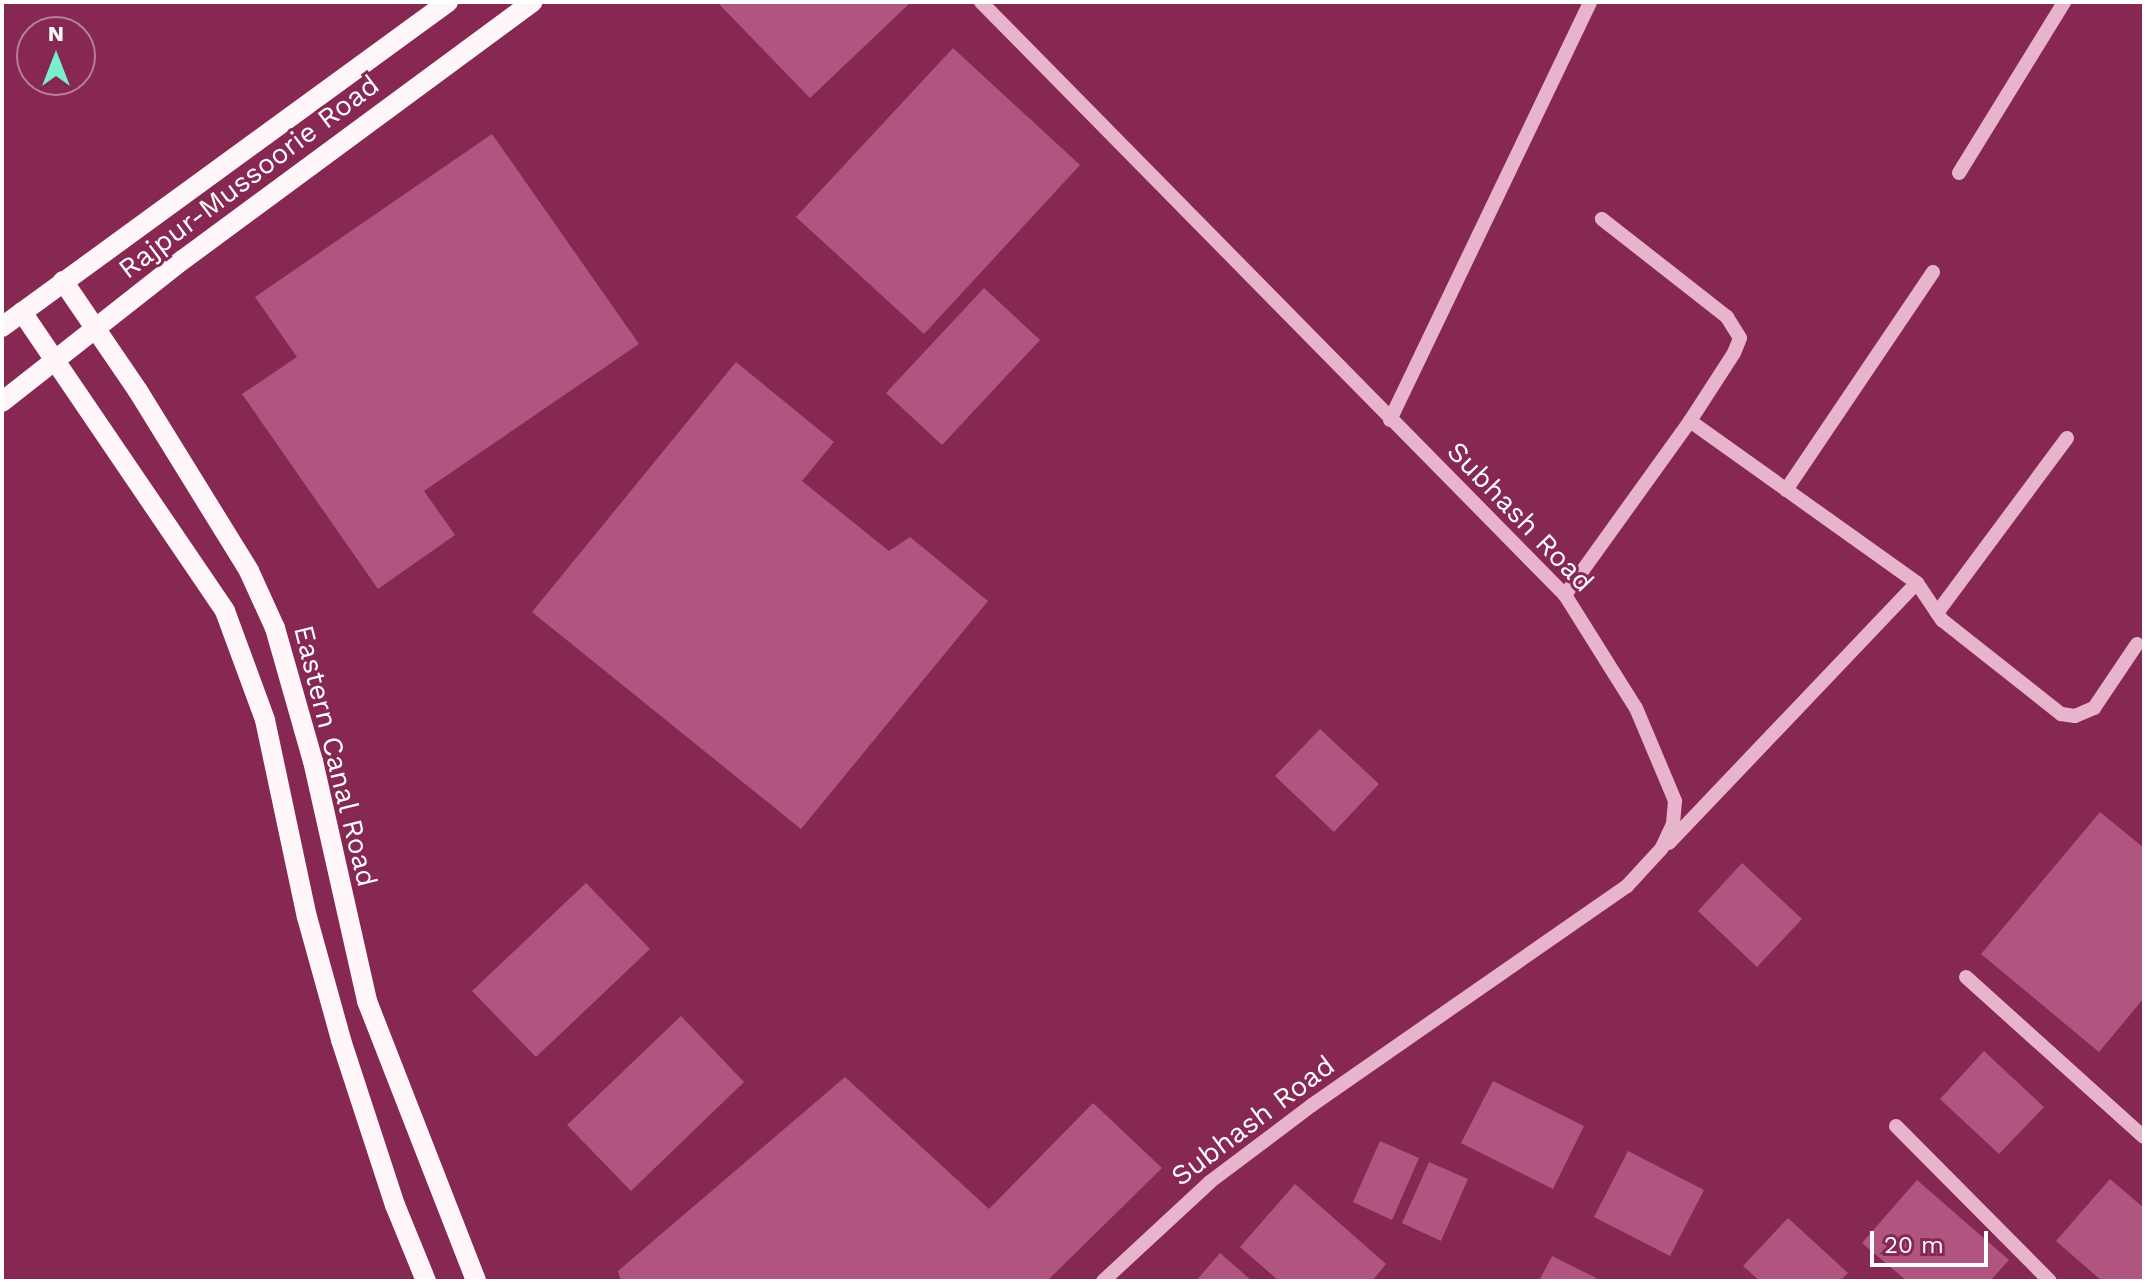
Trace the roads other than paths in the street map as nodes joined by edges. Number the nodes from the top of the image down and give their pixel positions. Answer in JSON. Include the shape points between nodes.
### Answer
{"nodes":[{"id":1,"x":448,"y":2,"type":"edge"},
{"id":2,"x":533,"y":2,"type":"edge"},
{"id":3,"x":981,"y":2,"type":"edge"},
{"id":4,"x":1590,"y":2,"type":"edge"},
{"id":5,"x":2064,"y":2,"type":"edge"},
{"id":6,"x":1959,"y":173,"type":"dead end"},
{"id":7,"x":1602,"y":219,"type":"dead end"},
{"id":8,"x":1933,"y":272,"type":"dead end"},
{"id":9,"x":63,"y":281,"type":"junction"},
{"id":10,"x":22,"y":312,"type":"junction"},
{"id":11,"x":2,"y":327,"type":"edge"},
{"id":12,"x":94,"y":328,"type":"junction"},
{"id":13,"x":54,"y":359,"type":"junction"},
{"id":14,"x":2,"y":402,"type":"edge"},
{"id":15,"x":1390,"y":420,"type":"junction"},
{"id":16,"x":1690,"y":421,"type":"junction"},
{"id":17,"x":2067,"y":438,"type":"dead end"},
{"id":18,"x":1786,"y":490,"type":"junction"},
{"id":19,"x":1917,"y":583,"type":"junction"},
{"id":20,"x":1565,"y":595,"type":"junction"},
{"id":21,"x":1937,"y":613,"type":"junction"},
{"id":22,"x":2137,"y":644,"type":"dead end"},
{"id":23,"x":1650,"y":863,"type":"junction"},
{"id":24,"x":1966,"y":977,"type":"dead end"},
{"id":25,"x":1896,"y":1126,"type":"dead end"},
{"id":26,"x":2144,"y":1137,"type":"edge"},
{"id":27,"x":426,"y":1281,"type":"edge"},
{"id":28,"x":476,"y":1281,"type":"edge"},
{"id":29,"x":1103,"y":1281,"type":"edge"},
{"id":30,"x":2050,"y":1281,"type":"edge"}],
"edges":[{"from":1,"to":9,"type":"main road","name":"Rajpur-Mussoorie Road"},
{"from":2,"to":12,"type":"main road","name":"Rajpur-Mussoorie Road"},
{"from":3,"to":15,"type":"street","name":"Subhash Road"},
{"from":4,"to":15,"type":"street"},
{"from":5,"to":6,"type":"street"},
{"from":7,"to":16,"type":"street","via":[[1735,326],[1740,338],[1734,353]]},
{"from":8,"to":18,"type":"street"},
{"from":9,"to":10,"type":"main road","name":"Rajpur-Mussoorie Road"},
{"from":9,"to":12,"type":"main road","name":"Eastern Canal Road"},
{"from":10,"to":11,"type":"main road","name":"Rajpur-Mussoorie Road"},
{"from":10,"to":13,"type":"main road"},
{"from":12,"to":13,"type":"main road","name":"Rajpur-Mussoorie Road"},
{"from":12,"to":28,"type":"main road","name":"Eastern Canal Road","via":[[249,571],[275,628],[313,761],[367,1001]]},
{"from":13,"to":14,"type":"main road","name":"Rajpur-Mussoorie Road"},
{"from":13,"to":27,"type":"main road","via":[[225,611],[265,720],[307,917],[341,1040]]},
{"from":15,"to":20,"type":"street","name":"Subhash Road"},
{"from":16,"to":18,"type":"street"},
{"from":16,"to":20,"type":"street"},
{"from":17,"to":21,"type":"street"},
{"from":18,"to":19,"type":"street"},
{"from":19,"to":21,"type":"street"},
{"from":19,"to":23,"type":"street"},
{"from":20,"to":23,"type":"street","name":"Subhash Road","via":[[1636,708],[1670,783],[1673,824]]},
{"from":21,"to":22,"type":"street","via":[[2061,714],[2075,716],[2094,708]]},
{"from":23,"to":29,"type":"street","name":"Subhash Road","via":[[1627,886],[1210,1182]]},
{"from":24,"to":26,"type":"street"},
{"from":25,"to":30,"type":"street"}]}
